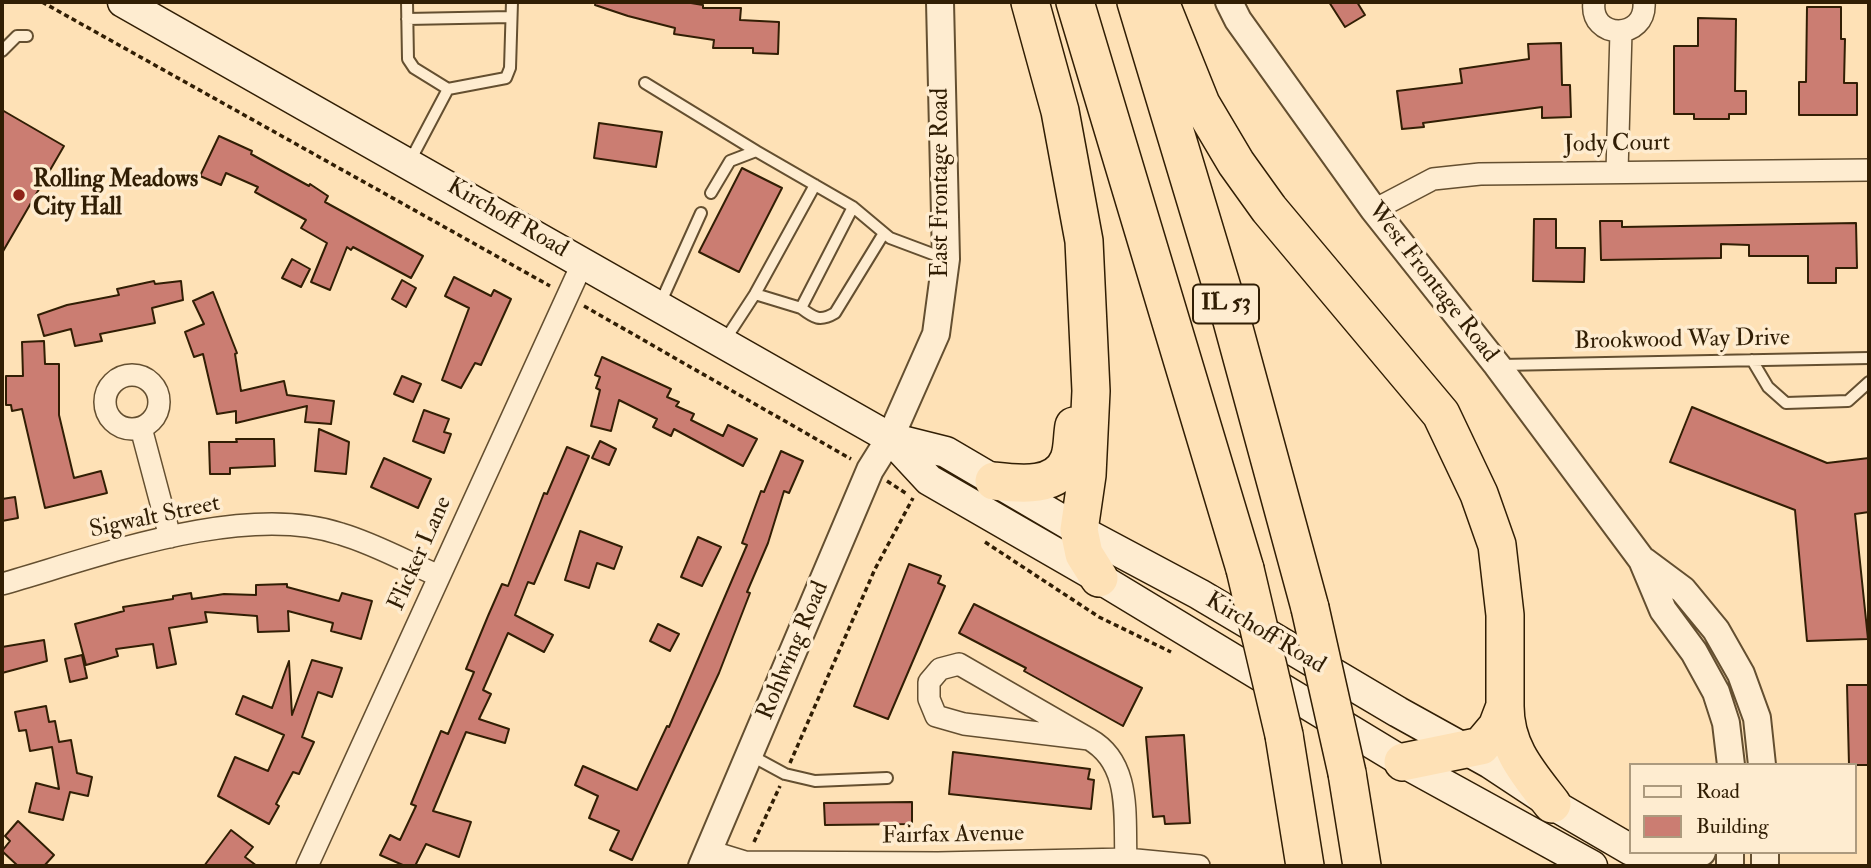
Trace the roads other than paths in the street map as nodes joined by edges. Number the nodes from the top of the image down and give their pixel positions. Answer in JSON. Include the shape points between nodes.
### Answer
{"nodes":[{"id":1,"x":123,"y":2,"type":"edge"},
{"id":2,"x":407,"y":2,"type":"edge"},
{"id":3,"x":512,"y":2,"type":"edge"},
{"id":4,"x":940,"y":2,"type":"edge"},
{"id":5,"x":1030,"y":2,"type":"edge"},
{"id":6,"x":1075,"y":2,"type":"edge"},
{"id":7,"x":1136,"y":2,"type":"edge"},
{"id":8,"x":1160,"y":2,"type":"edge"},
{"id":9,"x":1229,"y":2,"type":"edge"},
{"id":10,"x":1594,"y":2,"type":"edge"},
{"id":11,"x":1644,"y":2,"type":"edge"},
{"id":12,"x":512,"y":17,"type":"junction"},
{"id":13,"x":407,"y":19,"type":"junction"},
{"id":14,"x":1621,"y":32,"type":"junction"},
{"id":15,"x":27,"y":36,"type":"dead end"},
{"id":16,"x":2,"y":51,"type":"edge"},
{"id":17,"x":645,"y":83,"type":"dead end"},
{"id":18,"x":448,"y":89,"type":"junction"},
{"id":19,"x":755,"y":151,"type":"junction"},
{"id":20,"x":409,"y":164,"type":"junction"},
{"id":21,"x":1869,"y":170,"type":"edge"},
{"id":22,"x":1617,"y":172,"type":"junction"},
{"id":23,"x":815,"y":186,"type":"junction"},
{"id":24,"x":711,"y":193,"type":"dead end"},
{"id":25,"x":853,"y":207,"type":"junction"},
{"id":26,"x":1374,"y":210,"type":"junction"},
{"id":27,"x":701,"y":213,"type":"dead end"},
{"id":28,"x":884,"y":233,"type":"junction"},
{"id":29,"x":946,"y":259,"type":"junction"},
{"id":30,"x":583,"y":262,"type":"junction"},
{"id":31,"x":755,"y":293,"type":"junction"},
{"id":32,"x":659,"y":306,"type":"junction"},
{"id":33,"x":800,"y":308,"type":"junction"},
{"id":34,"x":1087,"y":317,"type":"junction"},
{"id":35,"x":723,"y":343,"type":"junction"},
{"id":36,"x":1869,"y":358,"type":"edge"},
{"id":37,"x":1752,"y":360,"type":"junction"},
{"id":38,"x":1496,"y":366,"type":"junction"},
{"id":39,"x":1869,"y":382,"type":"edge"},
{"id":40,"x":141,"y":428,"type":"dead end"},
{"id":41,"x":890,"y":438,"type":"junction"},
{"id":42,"x":995,"y":481,"type":"junction"},
{"id":43,"x":1079,"y":530,"type":"junction"},
{"id":44,"x":170,"y":537,"type":"junction"},
{"id":45,"x":1642,"y":560,"type":"junction"},
{"id":46,"x":439,"y":576,"type":"junction"},
{"id":47,"x":1099,"y":578,"type":"junction"},
{"id":48,"x":2,"y":584,"type":"edge"},
{"id":49,"x":1505,"y":706,"type":"junction"},
{"id":50,"x":1089,"y":739,"type":"junction"},
{"id":51,"x":1468,"y":751,"type":"junction"},
{"id":52,"x":750,"y":755,"type":"junction"},
{"id":53,"x":1403,"y":762,"type":"junction"},
{"id":54,"x":1731,"y":763,"type":"edge"},
{"id":55,"x":1762,"y":763,"type":"edge"},
{"id":56,"x":887,"y":778,"type":"dead end"},
{"id":57,"x":1552,"y":804,"type":"junction"},
{"id":58,"x":1629,"y":848,"type":"edge"},
{"id":59,"x":1640,"y":854,"type":"edge"},
{"id":60,"x":1666,"y":854,"type":"edge"},
{"id":61,"x":1696,"y":854,"type":"edge"},
{"id":62,"x":706,"y":858,"type":"edge"},
{"id":63,"x":752,"y":863,"type":"edge"},
{"id":64,"x":1126,"y":863,"type":"edge"},
{"id":65,"x":938,"y":865,"type":"edge"},
{"id":66,"x":307,"y":866,"type":"edge"},
{"id":67,"x":1199,"y":866,"type":"edge"},
{"id":68,"x":1305,"y":866,"type":"edge"},
{"id":69,"x":1362,"y":866,"type":"edge"},
{"id":70,"x":1592,"y":866,"type":"edge"},
{"id":71,"x":1663,"y":866,"type":"edge"}],
"edges":[{"from":1,"to":20,"type":"main road","name":"Kirchoff Road"},
{"from":2,"to":13,"type":"lane"},
{"from":3,"to":12,"type":"lane"},
{"from":4,"to":29,"type":"street","name":"East Frontage Road"},
{"from":5,"to":34,"type":"highway","via":[[1068,150],[1084,241]]},
{"from":6,"to":68,"type":"highway","number":"IL 53","bridge":true,"via":[[1245,569],[1283,735]]},
{"from":7,"to":69,"type":"highway","number":"IL 53","bridge":true,"via":[[1232,321],[1310,608],[1347,773]]},
{"from":8,"to":49,"type":"highway","via":[[1201,104],[1236,163],[1269,209],[1441,414],[1497,545],[1505,615]]},
{"from":9,"to":26,"type":"street","name":"West Frontage Road"},
{"from":10,"to":14,"type":"street","via":[[1598,22]]},
{"from":11,"to":14,"type":"street","via":[[1641,20]]},
{"from":12,"to":13,"type":"lane"},
{"from":12,"to":18,"type":"lane","via":[[506,78]]},
{"from":13,"to":18,"type":"lane","via":[[408,59],[414,68]]},
{"from":14,"to":22,"type":"street"},
{"from":15,"to":16,"type":"lane","via":[[17,36]]},
{"from":17,"to":19,"type":"lane"},
{"from":18,"to":20,"type":"lane"},
{"from":19,"to":23,"type":"lane"},
{"from":19,"to":24,"type":"lane","via":[[730,161]]},
{"from":20,"to":30,"type":"main road","name":"Kirchoff Road"},
{"from":21,"to":22,"type":"street","name":"Jody Court"},
{"from":22,"to":26,"type":"street","name":"Jody Court","via":[[1433,179]]},
{"from":23,"to":25,"type":"lane"},
{"from":23,"to":31,"type":"lane"},
{"from":25,"to":28,"type":"lane"},
{"from":25,"to":33,"type":"lane"},
{"from":26,"to":38,"type":"street","name":"West Frontage Road"},
{"from":27,"to":32,"type":"lane"},
{"from":28,"to":29,"type":"lane"},
{"from":28,"to":33,"type":"lane","via":[[835,313],[813,318]]},
{"from":29,"to":41,"type":"street","name":"East Frontage Road","via":[[936,334]]},
{"from":30,"to":32,"type":"main road","name":"Kirchoff Road"},
{"from":30,"to":46,"type":"street","name":"Flicker Lane"},
{"from":31,"to":33,"type":"lane"},
{"from":31,"to":35,"type":"lane"},
{"from":32,"to":35,"type":"main road","name":"Kirchoff Road"},
{"from":34,"to":42,"type":"highway","via":[[1069,459],[1060,473],[1040,483]]},
{"from":34,"to":43,"type":"highway","via":[[1091,391]]},
{"from":35,"to":41,"type":"main road","name":"Kirchoff Road"},
{"from":36,"to":37,"type":"lane","name":"Brookwood Way Drive"},
{"from":37,"to":38,"type":"lane","name":"Brookwood Way Drive"},
{"from":37,"to":39,"type":"lane","via":[[1768,387],[1786,402],[1847,401]]},
{"from":38,"to":45,"type":"street","name":"West Frontage Road"},
{"from":40,"to":44,"type":"street"},
{"from":41,"to":42,"type":"main road","name":"Kirchoff Road","via":[[946,452]]},
{"from":41,"to":47,"type":"main road","name":"Kirchoff Road","via":[[929,480]]},
{"from":41,"to":52,"type":"street","name":"Rohlwing Road","via":[[870,470]]},
{"from":42,"to":43,"type":"main road","name":"Kirchoff Road"},
{"from":43,"to":47,"type":"highway","via":[[1084,554]]},
{"from":43,"to":51,"type":"main road","name":"Kirchoff Road","via":[[1199,594]]},
{"from":44,"to":46,"type":"street","name":"Sigwalt Street","via":[[227,527],[297,526],[340,533]]},
{"from":44,"to":48,"type":"street","name":"Sigwalt Street"},
{"from":45,"to":54,"type":"street","name":"West Frontage Road","via":[[1663,610],[1716,692]]},
{"from":45,"to":55,"type":"street","name":"West Frontage Road","via":[[1683,590],[1716,630],[1741,674],[1757,718]]},
{"from":46,"to":66,"type":"street","name":"Flicker Lane"},
{"from":47,"to":53,"type":"main road","name":"Kirchoff Road"},
{"from":49,"to":51,"type":"highway","via":[[1487,741]]},
{"from":49,"to":57,"type":"highway","via":[[1507,736],[1516,756]]},
{"from":50,"to":50,"type":"street","via":[[959,664],[940,669],[929,682],[936,716],[964,724]]},
{"from":50,"to":64,"type":"street","via":[[1106,748],[1121,776]]},
{"from":51,"to":53,"type":"highway"},
{"from":51,"to":57,"type":"main road","name":"Kirchoff Road"},
{"from":52,"to":56,"type":"lane","via":[[785,774],[815,781]]},
{"from":52,"to":62,"type":"street","name":"Rohlwing Road"},
{"from":53,"to":70,"type":"main road","name":"Kirchoff Road"},
{"from":57,"to":58,"type":"main road","name":"Kirchoff Road"},
{"from":59,"to":71,"type":"main road","name":"Kirchoff Road"},
{"from":60,"to":61,"type":"street","via":[[1680,859]]},
{"from":62,"to":63,"type":"street","name":"Fairfax Avenue"},
{"from":63,"to":65,"type":"street","name":"Fairfax Avenue"},
{"from":64,"to":65,"type":"street","name":"Fairfax Avenue"},
{"from":64,"to":67,"type":"street","name":"Fairfax Avenue"}]}
